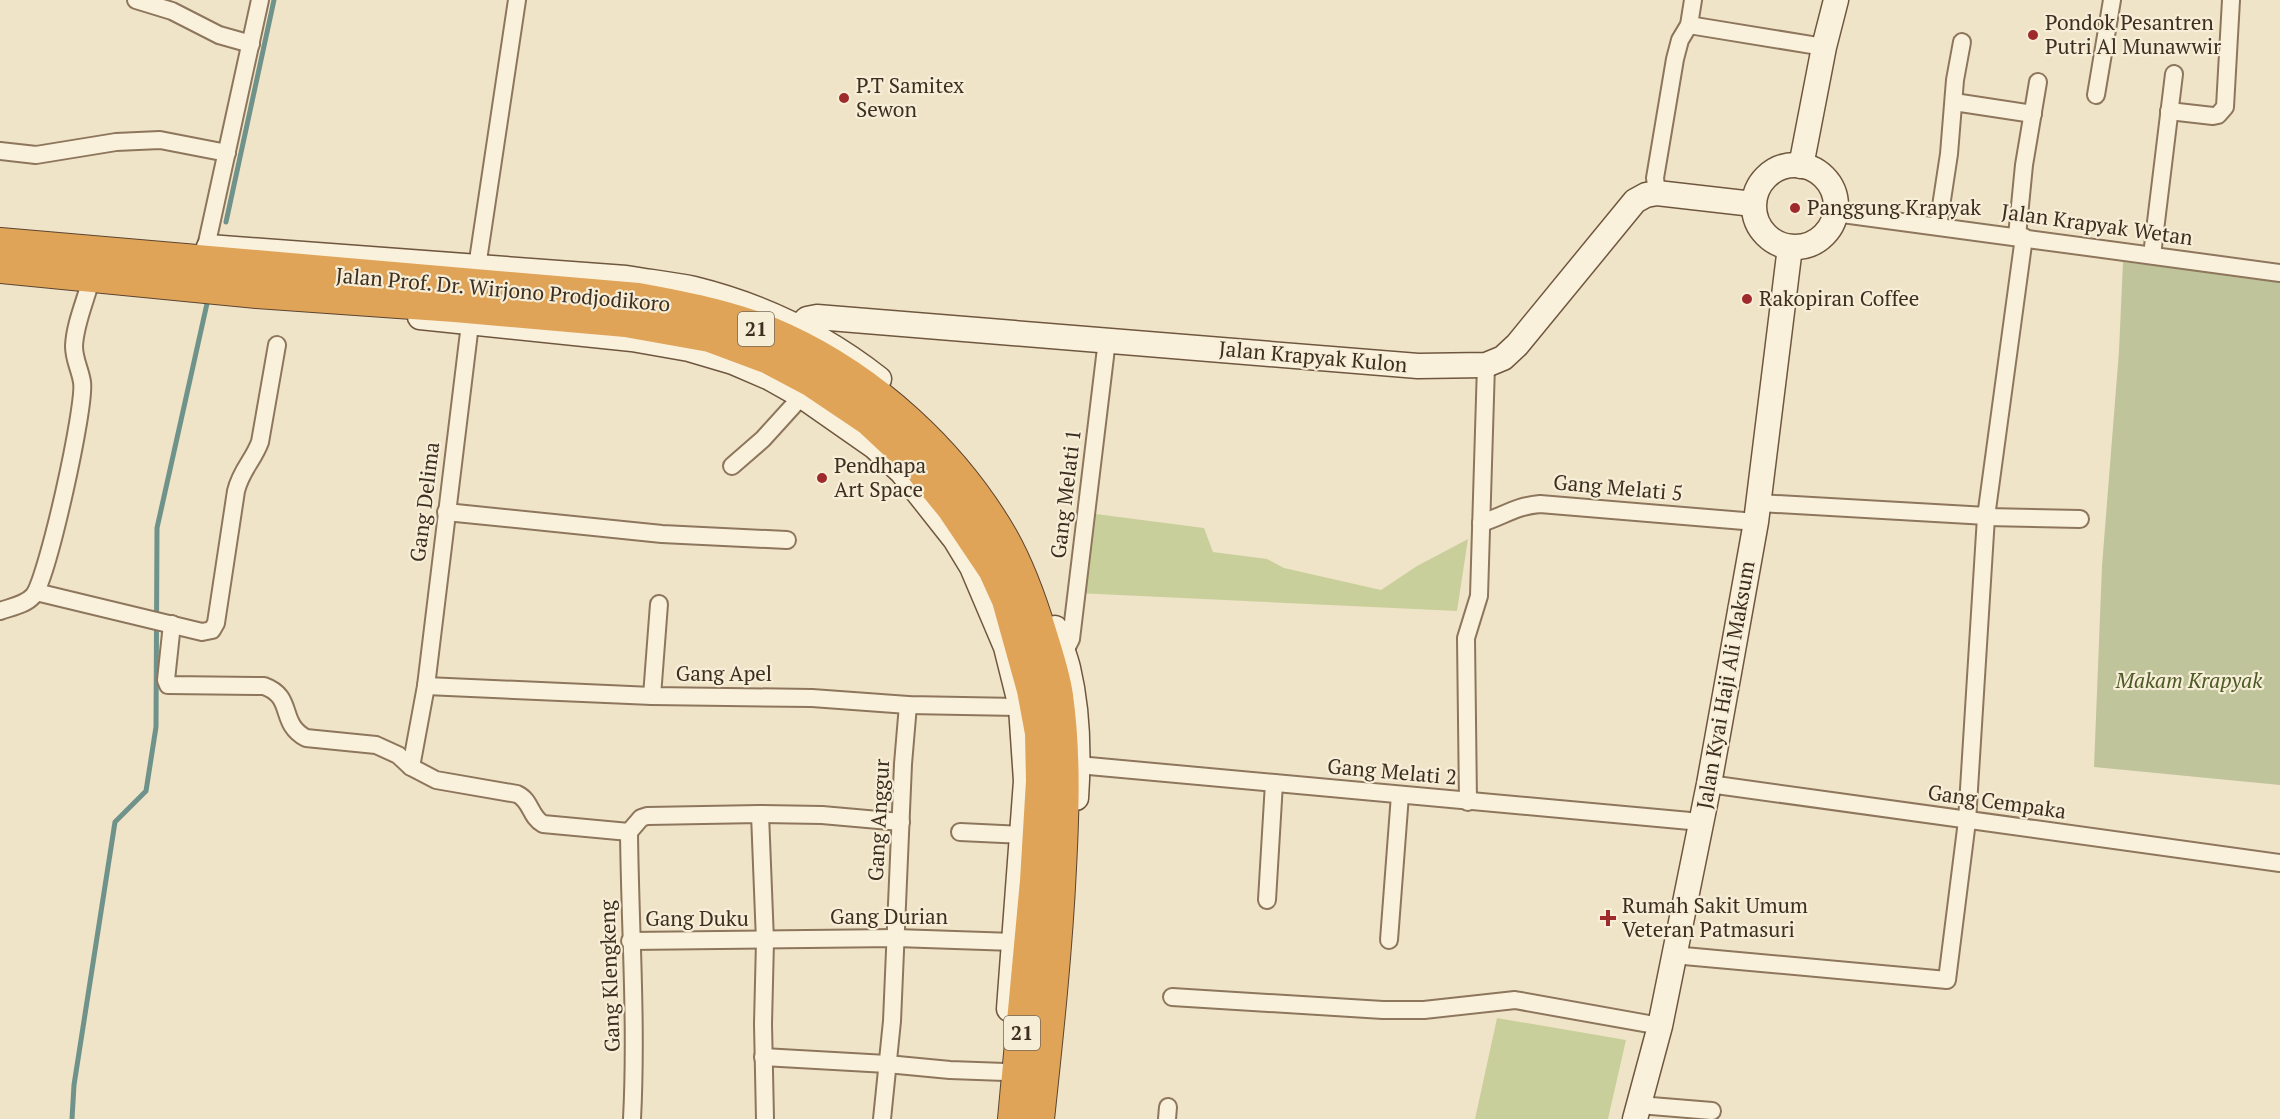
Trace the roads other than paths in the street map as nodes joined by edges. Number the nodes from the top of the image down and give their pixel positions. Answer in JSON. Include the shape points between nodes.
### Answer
{"nodes":[{"id":1,"x":260,"y":0,"type":"edge"},
{"id":2,"x":517,"y":0,"type":"edge"},
{"id":3,"x":1693,"y":0,"type":"edge"},
{"id":4,"x":1836,"y":0,"type":"edge"},
{"id":5,"x":2112,"y":0,"type":"edge"},
{"id":6,"x":2231,"y":0,"type":"edge"},
{"id":7,"x":145,"y":1,"type":"edge"},
{"id":8,"x":1689,"y":25,"type":"junction"},
{"id":9,"x":1962,"y":42,"type":"dead end"},
{"id":10,"x":251,"y":44,"type":"junction"},
{"id":11,"x":1824,"y":47,"type":"junction"},
{"id":12,"x":2174,"y":74,"type":"dead end"},
{"id":13,"x":2038,"y":81,"type":"dead end"},
{"id":14,"x":2096,"y":95,"type":"dead end"},
{"id":15,"x":1954,"y":102,"type":"junction"},
{"id":16,"x":2169,"y":111,"type":"junction"},
{"id":17,"x":2033,"y":114,"type":"junction"},
{"id":18,"x":0,"y":151,"type":"edge"},
{"id":19,"x":227,"y":153,"type":"junction"},
{"id":20,"x":1801,"y":166,"type":"junction"},
{"id":21,"x":1657,"y":193,"type":"junction"},
{"id":22,"x":1754,"y":204,"type":"junction"},
{"id":23,"x":1836,"y":213,"type":"junction"},
{"id":24,"x":1938,"y":226,"type":"junction"},
{"id":25,"x":2021,"y":237,"type":"junction"},
{"id":26,"x":206,"y":247,"type":"junction"},
{"id":27,"x":1790,"y":247,"type":"junction"},
{"id":28,"x":3,"y":252,"type":"edge"},
{"id":29,"x":2152,"y":255,"type":"junction"},
{"id":30,"x":477,"y":267,"type":"junction"},
{"id":31,"x":2280,"y":273,"type":"edge"},
{"id":32,"x":92,"y":275,"type":"junction"},
{"id":33,"x":364,"y":299,"type":"junction"},
{"id":34,"x":470,"y":324,"type":"junction"},
{"id":35,"x":801,"y":326,"type":"junction"},
{"id":36,"x":1107,"y":340,"type":"junction"},
{"id":37,"x":277,"y":345,"type":"dead end"},
{"id":38,"x":1485,"y":374,"type":"junction"},
{"id":39,"x":802,"y":396,"type":"junction"},
{"id":40,"x":732,"y":466,"type":"dead end"},
{"id":41,"x":446,"y":512,"type":"junction"},
{"id":42,"x":1757,"y":512,"type":"junction"},
{"id":43,"x":1987,"y":517,"type":"junction"},
{"id":44,"x":2080,"y":519,"type":"dead end"},
{"id":45,"x":1481,"y":523,"type":"junction"},
{"id":46,"x":787,"y":540,"type":"dead end"},
{"id":47,"x":36,"y":592,"type":"junction"},
{"id":48,"x":659,"y":604,"type":"dead end"},
{"id":49,"x":0,"y":611,"type":"edge"},
{"id":50,"x":166,"y":623,"type":"junction"},
{"id":51,"x":1061,"y":648,"type":"junction"},
{"id":52,"x":426,"y":686,"type":"junction"},
{"id":53,"x":652,"y":696,"type":"junction"},
{"id":54,"x":909,"y":705,"type":"junction"},
{"id":55,"x":1021,"y":707,"type":"junction"},
{"id":56,"x":404,"y":760,"type":"junction"},
{"id":57,"x":1078,"y":765,"type":"junction"},
{"id":58,"x":1274,"y":783,"type":"junction"},
{"id":59,"x":1709,"y":784,"type":"junction"},
{"id":60,"x":1400,"y":795,"type":"junction"},
{"id":61,"x":1468,"y":802,"type":"junction"},
{"id":62,"x":760,"y":814,"type":"junction"},
{"id":63,"x":1967,"y":821,"type":"junction"},
{"id":64,"x":901,"y":822,"type":"junction"},
{"id":65,"x":1701,"y":822,"type":"junction"},
{"id":66,"x":629,"y":832,"type":"junction"},
{"id":67,"x":960,"y":832,"type":"dead end"},
{"id":68,"x":1022,"y":835,"type":"junction"},
{"id":69,"x":2280,"y":863,"type":"edge"},
{"id":70,"x":1267,"y":900,"type":"dead end"},
{"id":71,"x":896,"y":938,"type":"junction"},
{"id":72,"x":1389,"y":940,"type":"dead end"},
{"id":73,"x":630,"y":941,"type":"junction"},
{"id":74,"x":765,"y":941,"type":"junction"},
{"id":75,"x":1033,"y":946,"type":"junction"},
{"id":76,"x":1673,"y":955,"type":"junction"},
{"id":77,"x":1172,"y":997,"type":"dead end"},
{"id":78,"x":1660,"y":1026,"type":"junction"},
{"id":79,"x":763,"y":1057,"type":"junction"},
{"id":80,"x":887,"y":1064,"type":"junction"},
{"id":81,"x":1005,"y":1072,"type":"junction"},
{"id":82,"x":1712,"y":1111,"type":"dead end"},
{"id":83,"x":1637,"y":1112,"type":"edge"},
{"id":84,"x":633,"y":1119,"type":"edge"},
{"id":85,"x":765,"y":1119,"type":"edge"},
{"id":86,"x":882,"y":1119,"type":"edge"},
{"id":87,"x":1000,"y":1119,"type":"edge"},
{"id":88,"x":1014,"y":1119,"type":"edge"},
{"id":89,"x":1038,"y":1119,"type":"edge"},
{"id":90,"x":1053,"y":1119,"type":"edge"}],
"edges":[{"from":1,"to":10,"type":"street"},
{"from":2,"to":30,"type":"street"},
{"from":3,"to":8,"type":"street"},
{"from":4,"to":11,"type":"street"},
{"from":5,"to":14,"type":"street"},
{"from":6,"to":16,"type":"street","via":[[2224,107],[2213,116]]},
{"from":7,"to":10,"type":"street","via":[[219,35]]},
{"from":8,"to":11,"type":"street"},
{"from":8,"to":21,"type":"street","via":[[1675,59],[1655,178]]},
{"from":9,"to":15,"type":"street"},
{"from":10,"to":19,"type":"street"},
{"from":11,"to":20,"type":"street"},
{"from":12,"to":16,"type":"street"},
{"from":13,"to":17,"type":"street"},
{"from":15,"to":17,"type":"street"},
{"from":15,"to":24,"type":"street"},
{"from":16,"to":29,"type":"street"},
{"from":17,"to":25,"type":"street","via":[[2024,165]]},
{"from":18,"to":19,"type":"street","via":[[36,155],[116,142],[160,140]]},
{"from":19,"to":26,"type":"street"},
{"from":20,"to":22,"type":"street","via":[[1773,171],[1759,185]]},
{"from":20,"to":23,"type":"street","via":[[1828,181]]},
{"from":21,"to":22,"type":"street"},
{"from":21,"to":38,"type":"street","name":"Jalan Krapyak Kulon","via":[[1635,201],[1517,345]]},
{"from":22,"to":27,"type":"street","via":[[1756,221],[1766,236]]},
{"from":23,"to":24,"type":"street","name":"Jalan Krapyak Wetan"},
{"from":23,"to":27,"type":"street","via":[[1823,236],[1808,245]]},
{"from":24,"to":25,"type":"street","name":"Jalan Krapyak Wetan"},
{"from":25,"to":29,"type":"street","name":"Jalan Krapyak Wetan"},
{"from":25,"to":43,"type":"street"},
{"from":26,"to":28,"type":"street","via":[[72,237]]},
{"from":26,"to":30,"type":"street"},
{"from":27,"to":42,"type":"street","name":"Jalan Kyai Haji Ali Maksum"},
{"from":28,"to":32,"type":"highway","number":"21"},
{"from":28,"to":75,"type":"highway","name":"Jalan Prof. Dr. Wirjono Prodjodikoro","number":"21","via":[[638,299],[732,320],[782,338],[830,363],[897,413],[939,454],[1002,538],[1028,597],[1057,694],[1064,770]]},
{"from":29,"to":31,"type":"street","name":"Jalan Krapyak Wetan"},
{"from":30,"to":35,"type":"street","via":[[626,278],[694,289]]},
{"from":32,"to":33,"type":"highway","number":"21"},
{"from":32,"to":47,"type":"street","via":[[74,345],[82,381],[80,422],[45,570]]},
{"from":33,"to":34,"type":"street","via":[[407,316]]},
{"from":33,"to":75,"type":"highway","number":"21","via":[[626,321],[710,336],[769,358],[812,381],[870,420],[918,465],[994,569],[1008,600],[1033,690],[1041,733],[1042,781]]},
{"from":34,"to":39,"type":"street","via":[[632,339],[689,349],[733,362]]},
{"from":34,"to":41,"type":"street","name":"Gang Delima"},
{"from":35,"to":36,"type":"street","name":"Jalan Krapyak Kulon","via":[[807,319],[817,317]]},
{"from":35,"to":51,"type":"street","via":[[902,397],[957,451],[998,503],[1020,540],[1040,584]]},
{"from":36,"to":38,"type":"street","name":"Jalan Krapyak Kulon"},
{"from":36,"to":51,"type":"street","name":"Gang Melati 1","via":[[1071,639]]},
{"from":37,"to":50,"type":"street","via":[[260,442],[236,491],[216,623],[212,630],[202,632]]},
{"from":38,"to":45,"type":"street"},
{"from":39,"to":40,"type":"street"},
{"from":39,"to":55,"type":"street","via":[[895,465],[955,539],[998,626]]},
{"from":41,"to":46,"type":"street","via":[[662,534]]},
{"from":41,"to":52,"type":"street","name":"Gang Delima"},
{"from":42,"to":43,"type":"street","name":"Gang Melati 5"},
{"from":42,"to":45,"type":"street","name":"Gang Melati 5","via":[[1540,504],[1513,508]]},
{"from":42,"to":59,"type":"street","name":"Jalan Kyai Haji Ali Maksum"},
{"from":43,"to":44,"type":"street","name":"Gang Melati 5"},
{"from":43,"to":63,"type":"street"},
{"from":45,"to":61,"type":"street","via":[[1479,596],[1466,638]]},
{"from":47,"to":49,"type":"street","via":[[28,600]]},
{"from":47,"to":50,"type":"street"},
{"from":48,"to":53,"type":"street"},
{"from":50,"to":56,"type":"street","via":[[168,685],[264,686],[282,698],[290,723],[306,738],[376,745]]},
{"from":51,"to":57,"type":"street","via":[[1076,724]]},
{"from":52,"to":53,"type":"street","name":"Gang Apel"},
{"from":52,"to":56,"type":"street","name":"Gang Delima"},
{"from":53,"to":54,"type":"street","name":"Gang Apel","via":[[812,698]]},
{"from":54,"to":55,"type":"street","name":"Gang Apel"},
{"from":54,"to":64,"type":"street","name":"Gang Anggur"},
{"from":55,"to":68,"type":"street","via":[[1026,781]]},
{"from":56,"to":66,"type":"street","via":[[436,780],[524,796],[534,817],[543,824]]},
{"from":57,"to":58,"type":"street","name":"Gang Melati 2"},
{"from":57,"to":90,"type":"street"},
{"from":58,"to":60,"type":"street","name":"Gang Melati 2"},
{"from":58,"to":70,"type":"street"},
{"from":59,"to":63,"type":"street","name":"Gang Cempaka"},
{"from":59,"to":65,"type":"street","name":"Jalan Kyai Haji Ali Maksum"},
{"from":60,"to":61,"type":"street","name":"Gang Melati 2"},
{"from":60,"to":72,"type":"street"},
{"from":61,"to":65,"type":"street","name":"Gang Melati 2"},
{"from":62,"to":64,"type":"street"},
{"from":62,"to":66,"type":"street","via":[[647,816]]},
{"from":62,"to":74,"type":"street"},
{"from":63,"to":69,"type":"street","name":"Gang Cempaka"},
{"from":63,"to":76,"type":"street","via":[[1947,980]]},
{"from":64,"to":71,"type":"street","name":"Gang Anggur"},
{"from":65,"to":76,"type":"street","name":"Jalan Kyai Haji Ali Maksum"},
{"from":66,"to":73,"type":"street","name":"Gang Klengkeng"},
{"from":67,"to":68,"type":"street"},
{"from":68,"to":75,"type":"street"},
{"from":71,"to":74,"type":"street","name":"Gang Durian"},
{"from":71,"to":75,"type":"street","name":"Gang Durian"},
{"from":71,"to":80,"type":"street","name":"Gang Anggur"},
{"from":73,"to":74,"type":"street","name":"Gang Duku"},
{"from":73,"to":84,"type":"street","name":"Gang Klengkeng","via":[[636,1060]]},
{"from":74,"to":79,"type":"street"},
{"from":75,"to":81,"type":"street"},
{"from":75,"to":88,"type":"highway","number":"21"},
{"from":75,"to":89,"type":"highway","name":"Jalan Prof. Dr. Wirjono Prodjodikoro","number":"21"},
{"from":76,"to":78,"type":"street","name":"Jalan Kyai Haji Ali Maksum"},
{"from":77,"to":78,"type":"street","via":[[1383,1010],[1424,1010],[1515,1000]]},
{"from":78,"to":83,"type":"street","name":"Jalan Kyai Haji Ali Maksum"},
{"from":79,"to":80,"type":"street"},
{"from":79,"to":85,"type":"street"},
{"from":80,"to":81,"type":"street"},
{"from":80,"to":86,"type":"street","name":"Gang Anggur"},
{"from":81,"to":87,"type":"street"},
{"from":82,"to":83,"type":"street"}]}
